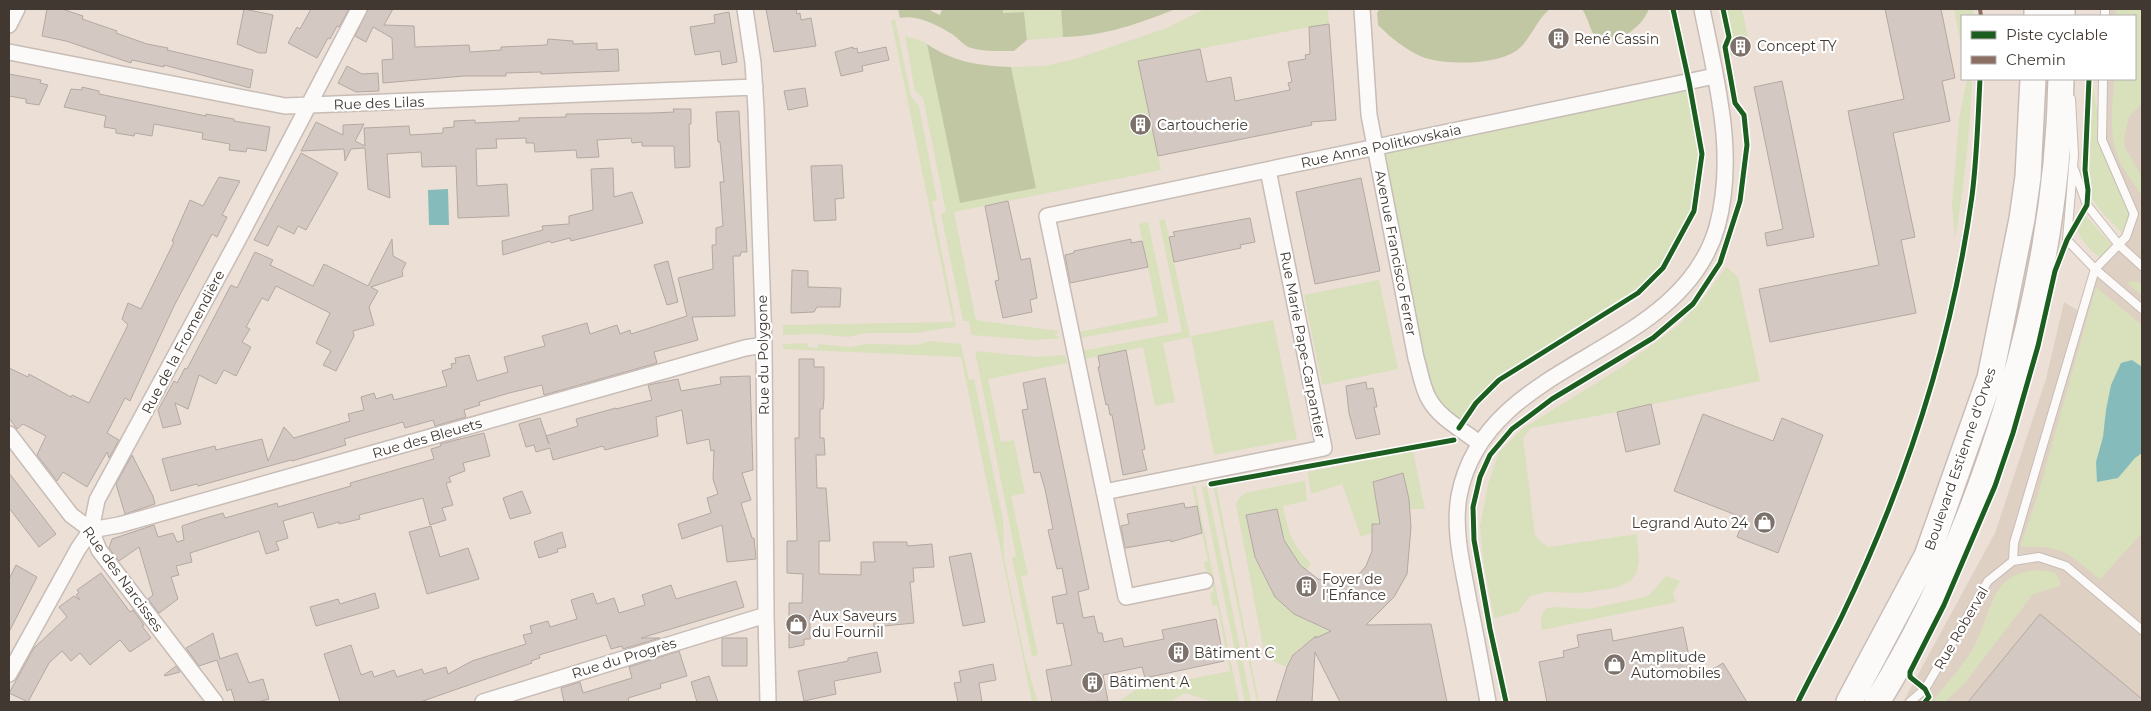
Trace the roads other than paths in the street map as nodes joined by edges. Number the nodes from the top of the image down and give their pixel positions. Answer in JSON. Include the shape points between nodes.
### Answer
{"nodes":[{"id":1,"x":17,"y":9,"type":"edge"},
{"id":2,"x":359,"y":9,"type":"edge"},
{"id":3,"x":745,"y":9,"type":"edge"},
{"id":4,"x":1362,"y":9,"type":"edge"},
{"id":5,"x":1702,"y":9,"type":"edge"},
{"id":6,"x":9,"y":25,"type":"edge"},
{"id":7,"x":9,"y":52,"type":"edge"},
{"id":8,"x":1715,"y":76,"type":"junction"},
{"id":9,"x":2033,"y":80,"type":"edge"},
{"id":10,"x":2061,"y":80,"type":"edge"},
{"id":11,"x":2068,"y":80,"type":"edge"},
{"id":12,"x":2103,"y":80,"type":"edge"},
{"id":13,"x":755,"y":87,"type":"junction"},
{"id":14,"x":308,"y":106,"type":"junction"},
{"id":15,"x":1376,"y":148,"type":"junction"},
{"id":16,"x":2073,"y":167,"type":"junction"},
{"id":17,"x":1268,"y":170,"type":"junction"},
{"id":18,"x":2119,"y":245,"type":"junction"},
{"id":19,"x":2142,"y":266,"type":"edge"},
{"id":20,"x":2095,"y":269,"type":"junction"},
{"id":21,"x":2142,"y":309,"type":"edge"},
{"id":22,"x":764,"y":346,"type":"junction"},
{"id":23,"x":9,"y":434,"type":"edge"},
{"id":24,"x":1480,"y":443,"type":"junction"},
{"id":25,"x":1104,"y":492,"type":"junction"},
{"id":26,"x":91,"y":530,"type":"junction"},
{"id":27,"x":2013,"y":560,"type":"junction"},
{"id":28,"x":1205,"y":581,"type":"dead end"},
{"id":29,"x":766,"y":614,"type":"junction"},
{"id":30,"x":2142,"y":630,"type":"edge"},
{"id":31,"x":9,"y":674,"type":"edge"},
{"id":32,"x":215,"y":702,"type":"edge"},
{"id":33,"x":483,"y":702,"type":"edge"},
{"id":34,"x":768,"y":702,"type":"edge"},
{"id":35,"x":1488,"y":702,"type":"edge"},
{"id":36,"x":1849,"y":702,"type":"edge"},
{"id":37,"x":1877,"y":702,"type":"edge"},
{"id":38,"x":1910,"y":702,"type":"edge"}],
"edges":[{"from":1,"to":6,"type":"street"},
{"from":2,"to":14,"type":"street","name":"Rue de la Fromendière"},
{"from":3,"to":13,"type":"street","name":"Rue du Polygone"},
{"from":4,"to":15,"type":"street","name":"Avenue Francisco Ferrer","via":[[1369,115]]},
{"from":5,"to":8,"type":"street"},
{"from":7,"to":14,"type":"street","name":"Rue des Lilas","via":[[285,106]]},
{"from":8,"to":15,"type":"street","name":"Rue Anna Politkovskaia"},
{"from":8,"to":24,"type":"street","via":[[1726,146],[1724,186],[1717,227],[1699,264],[1659,312],[1539,386],[1508,411]]},
{"from":9,"to":36,"type":"main road","name":"Boulevard Estienne d'Orves","via":[[2028,177],[2022,219],[1990,378],[1927,556]]},
{"from":10,"to":37,"type":"main road","name":"Boulevard Estienne d'Orves","via":[[2044,246],[2010,396],[1990,461],[1958,542],[1925,615]]},
{"from":11,"to":16,"type":"lane"},
{"from":12,"to":18,"type":"lane","via":[[2102,140],[2134,214],[2126,238]]},
{"from":13,"to":14,"type":"street","name":"Rue des Lilas"},
{"from":13,"to":22,"type":"street","name":"Rue du Polygone"},
{"from":14,"to":26,"type":"street","name":"Rue de la Fromendière","via":[[97,500]]},
{"from":15,"to":17,"type":"street","name":"Rue Anna Politkovskaia"},
{"from":15,"to":24,"type":"street","name":"Avenue Francisco Ferrer","via":[[1425,390],[1438,412]]},
{"from":16,"to":18,"type":"lane","via":[[2087,205]]},
{"from":16,"to":20,"type":"lane","via":[[2067,240]]},
{"from":17,"to":25,"type":"street","name":"Rue Anna Politkovskaia","via":[[1047,216]]},
{"from":17,"to":25,"type":"street","name":"Rue Marie Pape-Carpantier","via":[[1324,448]]},
{"from":18,"to":19,"type":"lane"},
{"from":18,"to":20,"type":"lane"},
{"from":20,"to":21,"type":"lane"},
{"from":20,"to":27,"type":"lane","via":[[2014,543]]},
{"from":22,"to":26,"type":"street","name":"Rue des Bleuets","via":[[735,351],[119,525]]},
{"from":22,"to":29,"type":"street","name":"Rue du Polygone"},
{"from":23,"to":26,"type":"street","name":"Rue des Narcisses","via":[[72,515]]},
{"from":24,"to":35,"type":"street","via":[[1460,495],[1457,538]]},
{"from":25,"to":28,"type":"street","via":[[1126,598]]},
{"from":26,"to":31,"type":"street","name":"Rue de la Fromendière"},
{"from":26,"to":32,"type":"street","name":"Rue des Narcisses","via":[[99,550]]},
{"from":27,"to":30,"type":"lane","via":[[2039,557],[2066,566]]},
{"from":27,"to":38,"type":"lane","name":"Rue Roberval","via":[[1988,581],[1925,689]]},
{"from":29,"to":33,"type":"street","name":"Rue du Progrès"},
{"from":29,"to":34,"type":"street","name":"Rue du Polygone"}]}
